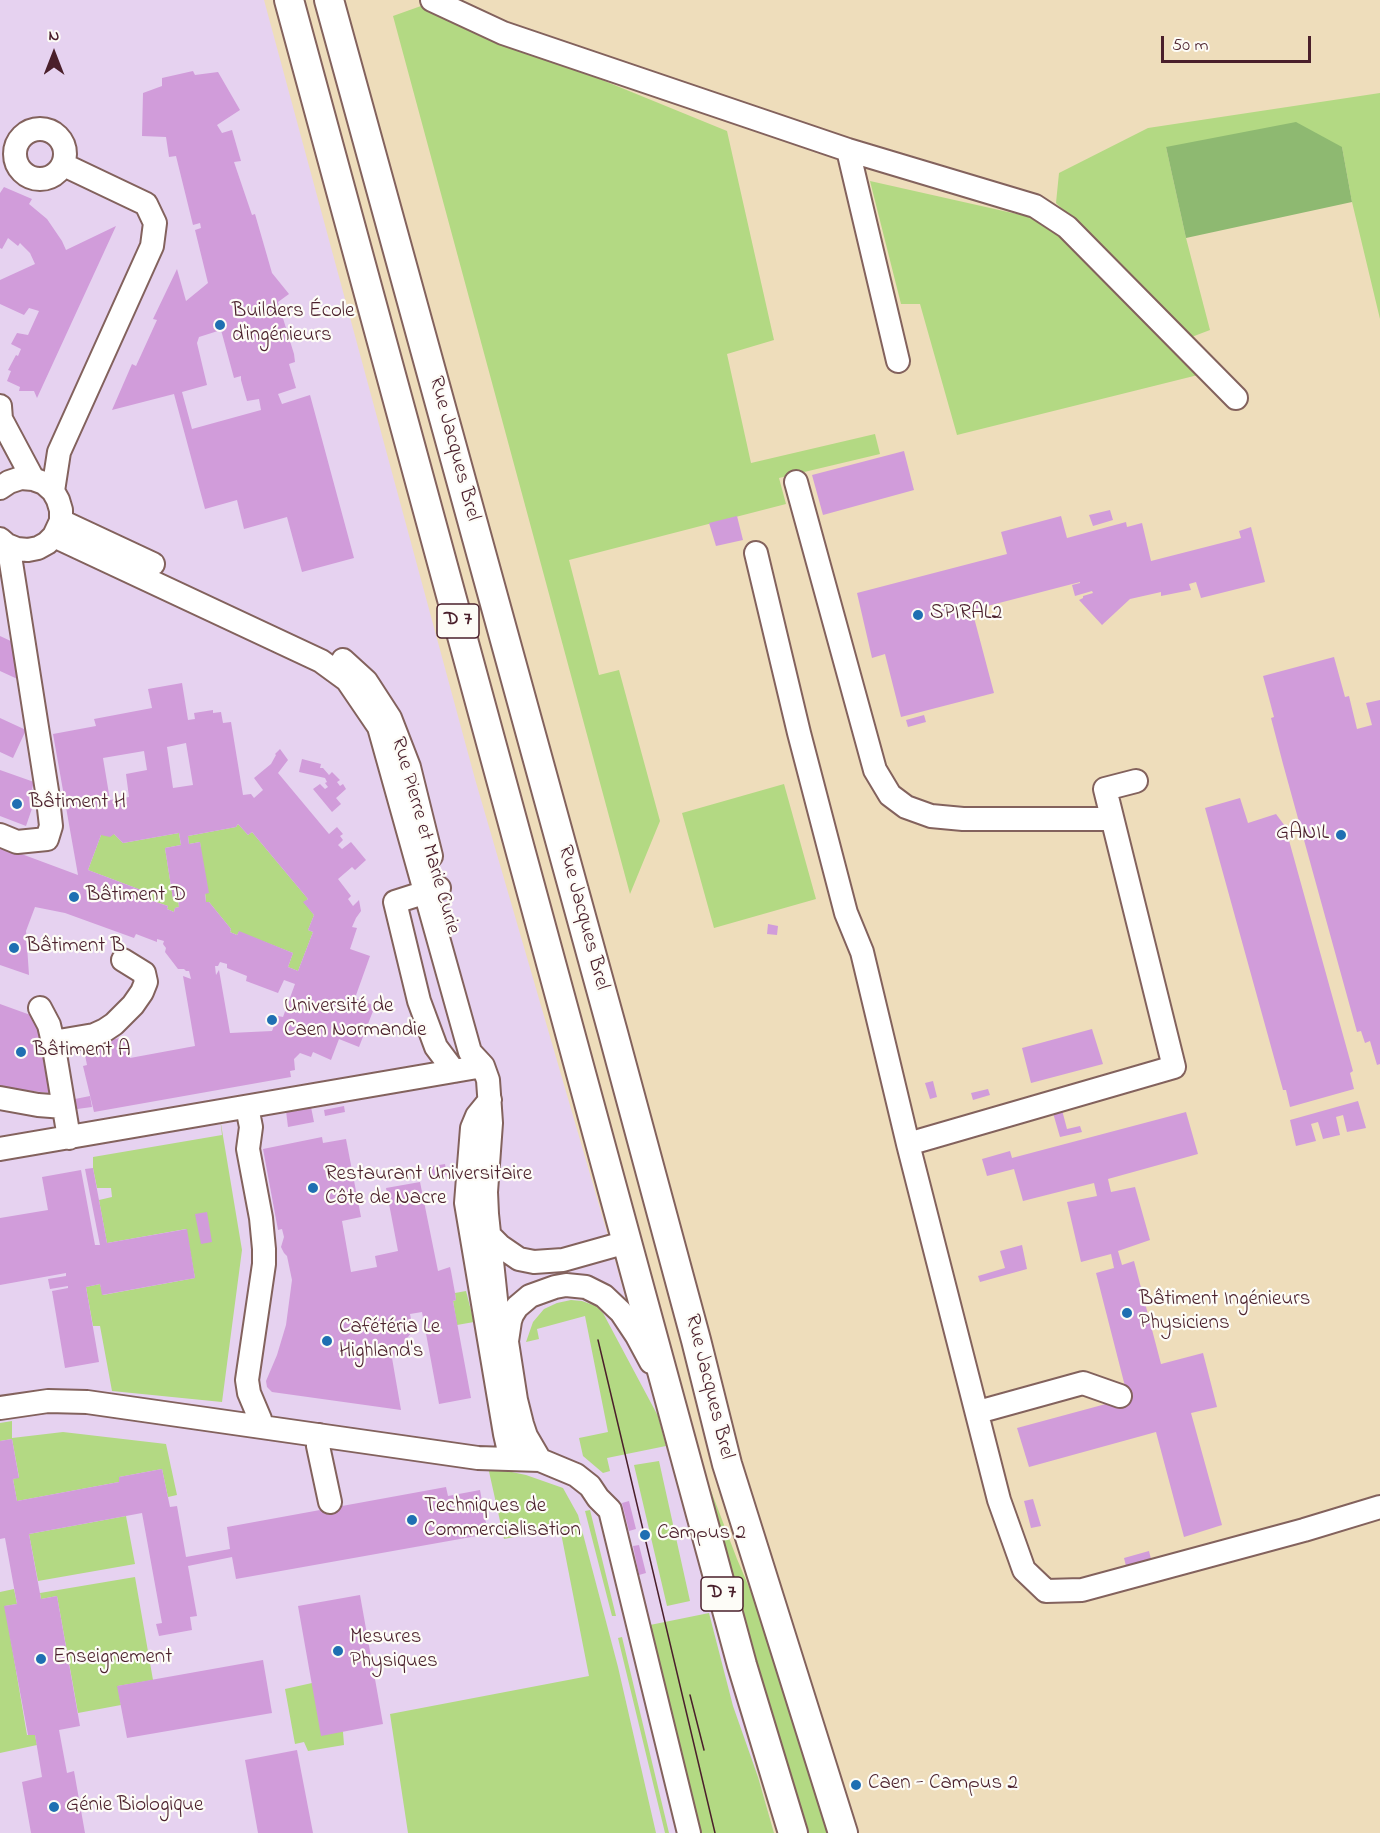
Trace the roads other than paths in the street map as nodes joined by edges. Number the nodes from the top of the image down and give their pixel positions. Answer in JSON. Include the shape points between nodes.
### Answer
{"nodes":[{"id":1,"x":289,"y":0,"type":"edge"},
{"id":2,"x":329,"y":0,"type":"edge"},
{"id":3,"x":432,"y":0,"type":"edge"},
{"id":4,"x":9,"y":140,"type":"edge"},
{"id":5,"x":848,"y":150,"type":"junction"},
{"id":6,"x":63,"y":165,"type":"junction"},
{"id":7,"x":898,"y":362,"type":"dead end"},
{"id":8,"x":1236,"y":398,"type":"dead end"},
{"id":9,"x":0,"y":416,"type":"edge"},
{"id":10,"x":33,"y":479,"type":"junction"},
{"id":11,"x":3,"y":480,"type":"edge"},
{"id":12,"x":796,"y":482,"type":"dead end"},
{"id":13,"x":53,"y":491,"type":"junction"},
{"id":14,"x":57,"y":528,"type":"junction"},
{"id":15,"x":9,"y":544,"type":"edge"},
{"id":16,"x":756,"y":553,"type":"dead end"},
{"id":17,"x":1136,"y":781,"type":"dead end"},
{"id":18,"x":1112,"y":819,"type":"junction"},
{"id":19,"x":0,"y":835,"type":"edge"},
{"id":20,"x":433,"y":890,"type":"junction"},
{"id":21,"x":123,"y":960,"type":"dead end"},
{"id":22,"x":40,"y":1008,"type":"dead end"},
{"id":23,"x":53,"y":1042,"type":"junction"},
{"id":24,"x":477,"y":1059,"type":"junction"},
{"id":25,"x":454,"y":1071,"type":"junction"},
{"id":26,"x":0,"y":1098,"type":"edge"},
{"id":27,"x":490,"y":1100,"type":"junction"},
{"id":28,"x":64,"y":1107,"type":"junction"},
{"id":29,"x":247,"y":1107,"type":"junction"},
{"id":30,"x":69,"y":1138,"type":"junction"},
{"id":31,"x":908,"y":1144,"type":"junction"},
{"id":32,"x":0,"y":1149,"type":"edge"},
{"id":33,"x":488,"y":1234,"type":"junction"},
{"id":34,"x":627,"y":1242,"type":"junction"},
{"id":35,"x":687,"y":1306,"type":"junction"},
{"id":36,"x":507,"y":1342,"type":"junction"},
{"id":37,"x":1120,"y":1396,"type":"dead end"},
{"id":38,"x":669,"y":1398,"type":"junction"},
{"id":39,"x":0,"y":1408,"type":"edge"},
{"id":40,"x":978,"y":1412,"type":"junction"},
{"id":41,"x":259,"y":1426,"type":"junction"},
{"id":42,"x":319,"y":1435,"type":"junction"},
{"id":43,"x":514,"y":1459,"type":"junction"},
{"id":44,"x":540,"y":1460,"type":"junction"},
{"id":45,"x":598,"y":1498,"type":"junction"},
{"id":46,"x":330,"y":1502,"type":"dead end"},
{"id":47,"x":1380,"y":1507,"type":"edge"},
{"id":48,"x":675,"y":1833,"type":"edge"},
{"id":49,"x":688,"y":1833,"type":"edge"},
{"id":50,"x":794,"y":1833,"type":"edge"},
{"id":51,"x":843,"y":1833,"type":"edge"}],
"edges":[{"from":1,"to":34,"type":"main road","name":"Rue Jacques Brel","number":"D 7"},
{"from":2,"to":35,"type":"main road","name":"Rue Jacques Brel","number":"D 7"},
{"from":3,"to":5,"type":"street","via":[[502,33]]},
{"from":4,"to":6,"type":"street","via":[[19,169],[34,179],[51,178]]},
{"from":4,"to":6,"type":"street","via":[[28,132],[51,131],[66,150]]},
{"from":5,"to":7,"type":"street"},
{"from":5,"to":8,"type":"street","via":[[1035,206],[1067,227]]},
{"from":6,"to":13,"type":"street","via":[[146,204],[155,224],[152,246],[59,452]]},
{"from":9,"to":10,"type":"street"},
{"from":10,"to":11,"type":"street"},
{"from":10,"to":13,"type":"street"},
{"from":12,"to":18,"type":"street","via":[[875,770],[890,795],[906,807],[931,816]]},
{"from":13,"to":14,"type":"street","via":[[61,510]]},
{"from":14,"to":15,"type":"street","via":[[47,543],[38,548],[27,550]]},
{"from":14,"to":20,"type":"street","name":"Rue Pierre et Marie Curie","via":[[321,661],[346,680],[380,727]]},
{"from":15,"to":19,"type":"street","via":[[51,826],[47,839],[17,842]]},
{"from":16,"to":31,"type":"street","via":[[846,913],[862,952]]},
{"from":17,"to":18,"type":"street","via":[[1105,789]]},
{"from":18,"to":31,"type":"street","via":[[1174,1067]]},
{"from":20,"to":24,"type":"street","name":"Rue Pierre et Marie Curie"},
{"from":20,"to":25,"type":"street","via":[[395,902],[419,1002],[436,1047]]},
{"from":21,"to":23,"type":"street","via":[[144,973],[146,982],[133,1005],[105,1030]]},
{"from":22,"to":23,"type":"street"},
{"from":23,"to":28,"type":"street"},
{"from":24,"to":25,"type":"street"},
{"from":24,"to":27,"type":"street","name":"Rue Pierre et Marie Curie","via":[[488,1080]]},
{"from":25,"to":29,"type":"street"},
{"from":26,"to":28,"type":"street"},
{"from":27,"to":33,"type":"street","name":"Rue Pierre et Marie Curie"},
{"from":27,"to":43,"type":"street","via":[[472,1128],[466,1203],[505,1434]]},
{"from":28,"to":30,"type":"street"},
{"from":29,"to":30,"type":"street"},
{"from":29,"to":41,"type":"street","via":[[251,1127],[248,1149],[264,1249],[247,1380]]},
{"from":30,"to":32,"type":"street"},
{"from":31,"to":40,"type":"street"},
{"from":33,"to":34,"type":"street","via":[[519,1259],[534,1262],[563,1260]]},
{"from":33,"to":36,"type":"street","name":"Rue Pierre et Marie Curie","via":[[497,1309]]},
{"from":34,"to":35,"type":"main road","via":[[639,1250]]},
{"from":34,"to":38,"type":"main road","name":"Rue Jacques Brel","number":"D 7"},
{"from":35,"to":51,"type":"main road","name":"Rue Jacques Brel","number":"D 7","via":[[727,1464]]},
{"from":36,"to":38,"type":"street","via":[[512,1315],[530,1296],[555,1287],[586,1287],[604,1296],[621,1312],[638,1336]]},
{"from":36,"to":44,"type":"street","via":[[522,1424]]},
{"from":37,"to":40,"type":"street","via":[[1083,1383]]},
{"from":38,"to":50,"type":"main road","name":"Rue Jacques Brel","number":"D 7","via":[[742,1665]]},
{"from":39,"to":41,"type":"street","via":[[70,1401]]},
{"from":40,"to":47,"type":"street","via":[[999,1500],[1024,1569],[1046,1591],[1082,1590]]},
{"from":41,"to":42,"type":"street"},
{"from":42,"to":43,"type":"street","via":[[478,1458]]},
{"from":42,"to":46,"type":"street"},
{"from":43,"to":44,"type":"street"},
{"from":44,"to":45,"type":"street","via":[[584,1480]]},
{"from":45,"to":48,"type":"street","via":[[596,1511]]},
{"from":45,"to":49,"type":"street","via":[[610,1510]]}]}
